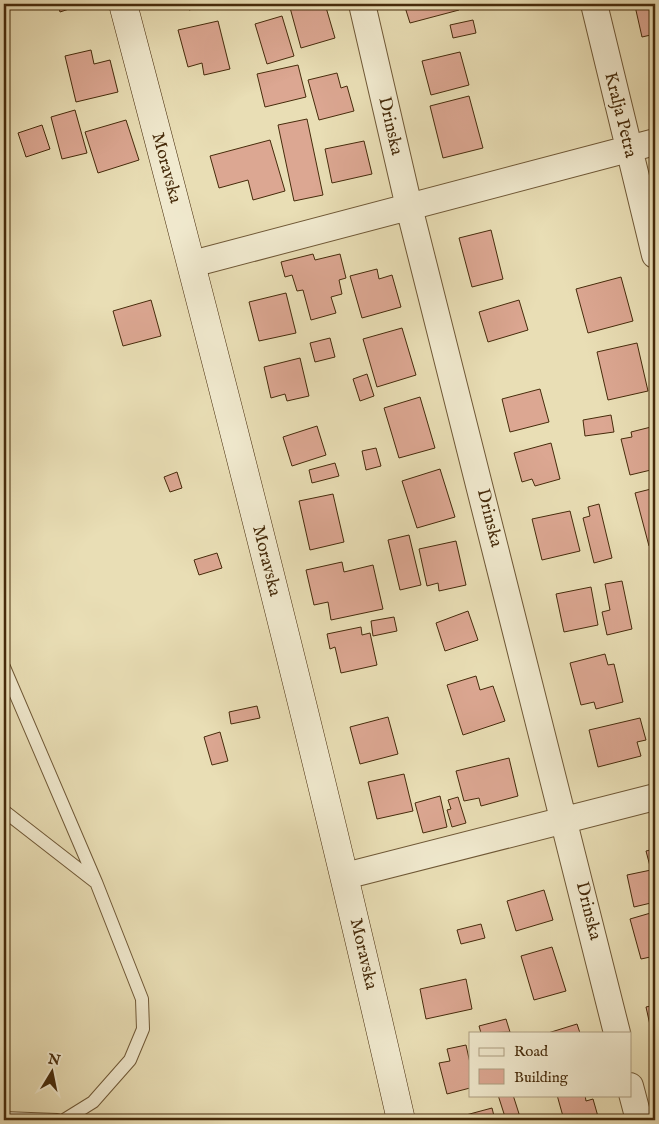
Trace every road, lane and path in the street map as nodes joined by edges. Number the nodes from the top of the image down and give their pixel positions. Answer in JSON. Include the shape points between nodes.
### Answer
{"nodes":[{"id":1,"x":123,"y":4,"type":"edge"},
{"id":2,"x":362,"y":4,"type":"edge"},
{"id":3,"x":594,"y":4,"type":"edge"},
{"id":4,"x":655,"y":142,"type":"edge"},
{"id":5,"x":628,"y":149,"type":"junction"},
{"id":6,"x":409,"y":207,"type":"junction"},
{"id":7,"x":655,"y":255,"type":"edge"},
{"id":8,"x":192,"y":264,"type":"junction"},
{"id":9,"x":4,"y":667,"type":"edge"},
{"id":10,"x":655,"y":797,"type":"edge"},
{"id":11,"x":4,"y":811,"type":"edge"},
{"id":12,"x":566,"y":820,"type":"junction"},
{"id":13,"x":345,"y":876,"type":"junction"},
{"id":14,"x":96,"y":882,"type":"junction"},
{"id":15,"x":617,"y":1032,"type":"edge"},
{"id":16,"x":632,"y":1094,"type":"edge"},
{"id":17,"x":4,"y":1118,"type":"edge"},
{"id":18,"x":57,"y":1120,"type":"edge"},
{"id":19,"x":64,"y":1120,"type":"edge"},
{"id":20,"x":401,"y":1120,"type":"edge"},
{"id":21,"x":639,"y":1120,"type":"edge"}],
"edges":[{"from":1,"to":8,"type":"street","name":"Moravska"},
{"from":2,"to":6,"type":"street","name":"Drinska"},
{"from":3,"to":5,"type":"street","name":"Kralja Petra"},
{"from":4,"to":5,"type":"street"},
{"from":5,"to":6,"type":"street"},
{"from":5,"to":7,"type":"street","name":"Kralja Petra"},
{"from":6,"to":8,"type":"street"},
{"from":6,"to":12,"type":"street","name":"Drinska"},
{"from":8,"to":13,"type":"street","name":"Moravska"},
{"from":9,"to":14,"type":"lane"},
{"from":10,"to":12,"type":"street"},
{"from":11,"to":14,"type":"lane"},
{"from":12,"to":13,"type":"street"},
{"from":12,"to":15,"type":"street","name":"Drinska"},
{"from":13,"to":20,"type":"street","name":"Moravska"},
{"from":14,"to":19,"type":"lane","via":[[142,999],[143,1030],[130,1060],[93,1102]]},
{"from":16,"to":21,"type":"street"},
{"from":17,"to":18,"type":"lane"}]}
